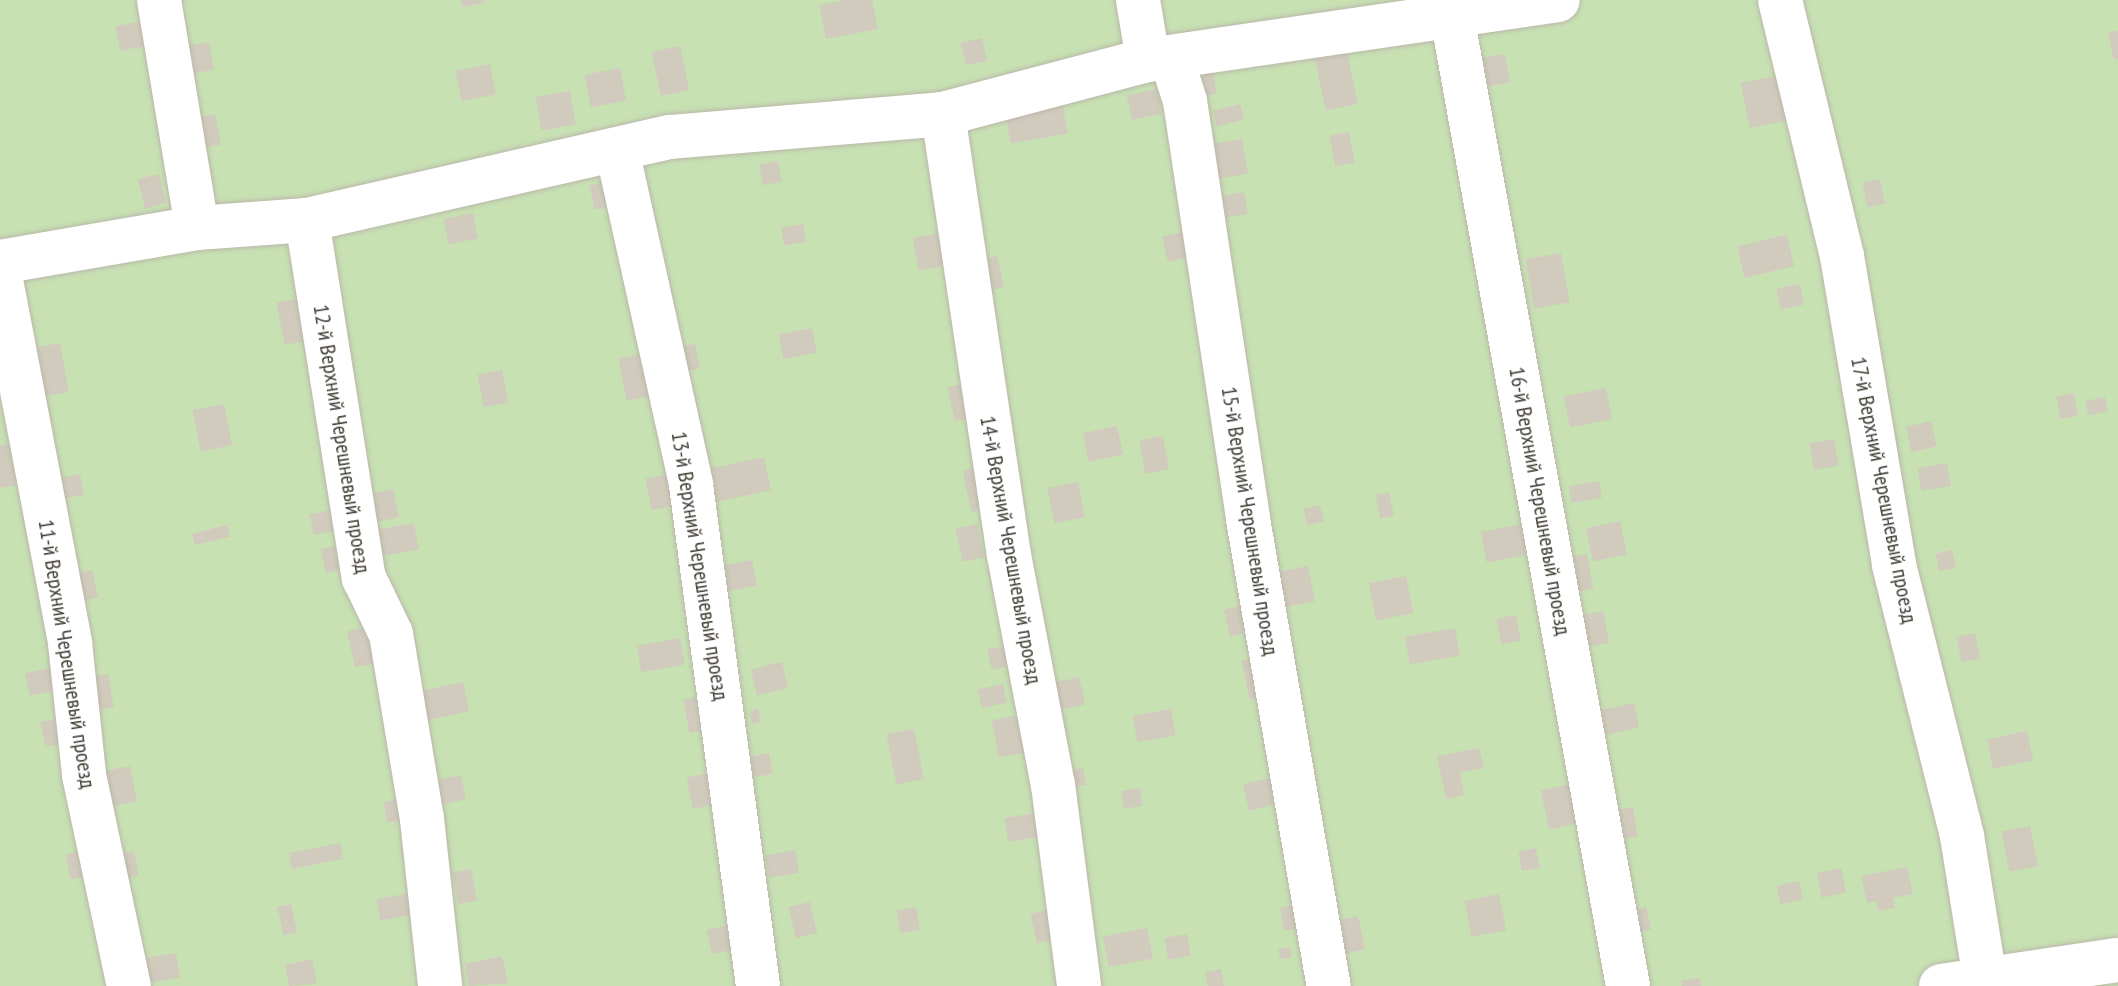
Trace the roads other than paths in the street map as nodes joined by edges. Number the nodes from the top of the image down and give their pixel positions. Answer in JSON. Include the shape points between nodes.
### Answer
{"nodes":[{"id":1,"x":159,"y":0,"type":"edge"},
{"id":2,"x":1138,"y":0,"type":"edge"},
{"id":3,"x":1558,"y":0,"type":"edge"},
{"id":4,"x":1780,"y":0,"type":"edge"},
{"id":5,"x":1451,"y":8,"type":"edge"},
{"id":6,"x":1160,"y":58,"type":"junction"},
{"id":7,"x":943,"y":114,"type":"junction"},
{"id":8,"x":617,"y":150,"type":"junction"},
{"id":9,"x":307,"y":220,"type":"junction"},
{"id":10,"x":197,"y":228,"type":"junction"},
{"id":11,"x":0,"y":262,"type":"edge"},
{"id":12,"x":0,"y":275,"type":"edge"},
{"id":13,"x":2118,"y":960,"type":"edge"},
{"id":14,"x":2008,"y":980,"type":"edge"},
{"id":15,"x":129,"y":986,"type":"edge"},
{"id":16,"x":440,"y":986,"type":"edge"},
{"id":17,"x":758,"y":986,"type":"edge"},
{"id":18,"x":1079,"y":986,"type":"edge"},
{"id":19,"x":1329,"y":986,"type":"edge"},
{"id":20,"x":1628,"y":986,"type":"edge"},
{"id":21,"x":1941,"y":986,"type":"edge"}],
"edges":[{"from":1,"to":10,"type":"lane"},
{"from":2,"to":6,"type":"lane","name":"15-й Верхний Черешневый проезд"},
{"from":3,"to":5,"type":"lane"},
{"from":4,"to":14,"type":"lane","name":"17-й Верхний Черешневый проезд","via":[[1842,256],[1894,565],[1962,836]]},
{"from":5,"to":6,"type":"lane"},
{"from":5,"to":20,"type":"lane","name":"16-й Верхний Черешневый проезд"},
{"from":6,"to":7,"type":"lane"},
{"from":6,"to":19,"type":"lane","name":"15-й Верхний Черешневый проезд","via":[[1185,101],[1248,519]]},
{"from":7,"to":8,"type":"lane","via":[[670,137]]},
{"from":7,"to":18,"type":"lane","name":"14-й Верхний Черешневый проезд","via":[[1009,555],[1053,785]]},
{"from":8,"to":9,"type":"lane"},
{"from":8,"to":17,"type":"lane","name":"13-й Верхний Черешневый проезд","via":[[691,485]]},
{"from":9,"to":10,"type":"lane"},
{"from":9,"to":16,"type":"lane","name":"12-й Верхний Черешневый проезд","via":[[364,578],[391,634],[422,819]]},
{"from":10,"to":11,"type":"lane"},
{"from":12,"to":15,"type":"lane","name":"11-й Верхний Черешневый проезд","via":[[70,643],[84,775]]},
{"from":13,"to":14,"type":"lane"},
{"from":14,"to":21,"type":"lane"}]}
